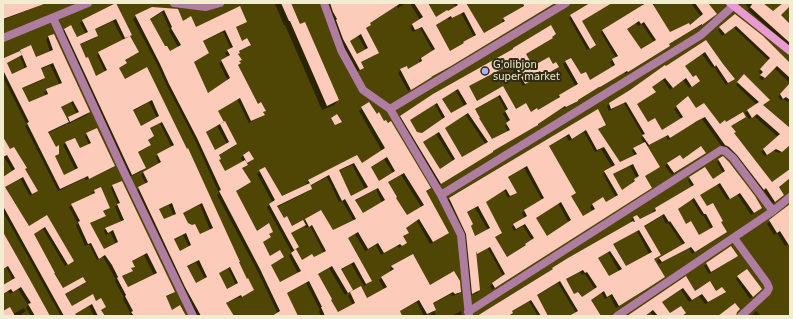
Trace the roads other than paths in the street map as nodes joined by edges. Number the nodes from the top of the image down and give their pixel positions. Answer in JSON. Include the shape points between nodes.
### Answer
{"nodes":[{"id":1,"x":88,"y":3,"type":"edge"},
{"id":2,"x":174,"y":3,"type":"edge"},
{"id":3,"x":220,"y":3,"type":"edge"},
{"id":4,"x":324,"y":3,"type":"edge"},
{"id":5,"x":566,"y":3,"type":"edge"},
{"id":6,"x":732,"y":4,"type":"edge"},
{"id":7,"x":53,"y":18,"type":"junction"},
{"id":8,"x":3,"y":38,"type":"edge"},
{"id":9,"x":790,"y":51,"type":"edge"},
{"id":10,"x":390,"y":109,"type":"junction"},
{"id":11,"x":441,"y":195,"type":"junction"},
{"id":12,"x":790,"y":197,"type":"edge"},
{"id":13,"x":773,"y":211,"type":"junction"},
{"id":14,"x":734,"y":238,"type":"junction"},
{"id":15,"x":469,"y":314,"type":"edge"},
{"id":16,"x":193,"y":316,"type":"edge"},
{"id":17,"x":616,"y":316,"type":"edge"},
{"id":18,"x":741,"y":316,"type":"edge"}],
"edges":[{"from":1,"to":7,"type":"street"},
{"from":2,"to":3,"type":"street","via":[[206,7]]},
{"from":4,"to":10,"type":"street","via":[[341,50],[363,90]]},
{"from":5,"to":10,"type":"street"},
{"from":6,"to":9,"type":"street"},
{"from":6,"to":11,"type":"street","via":[[701,35]]},
{"from":7,"to":8,"type":"street"},
{"from":7,"to":16,"type":"street"},
{"from":10,"to":11,"type":"street"},
{"from":11,"to":15,"type":"street","via":[[461,235]]},
{"from":12,"to":13,"type":"street"},
{"from":13,"to":14,"type":"street"},
{"from":13,"to":15,"type":"street","via":[[733,158],[725,150],[721,150]]},
{"from":14,"to":17,"type":"street"},
{"from":14,"to":18,"type":"street","via":[[769,288]]}]}
